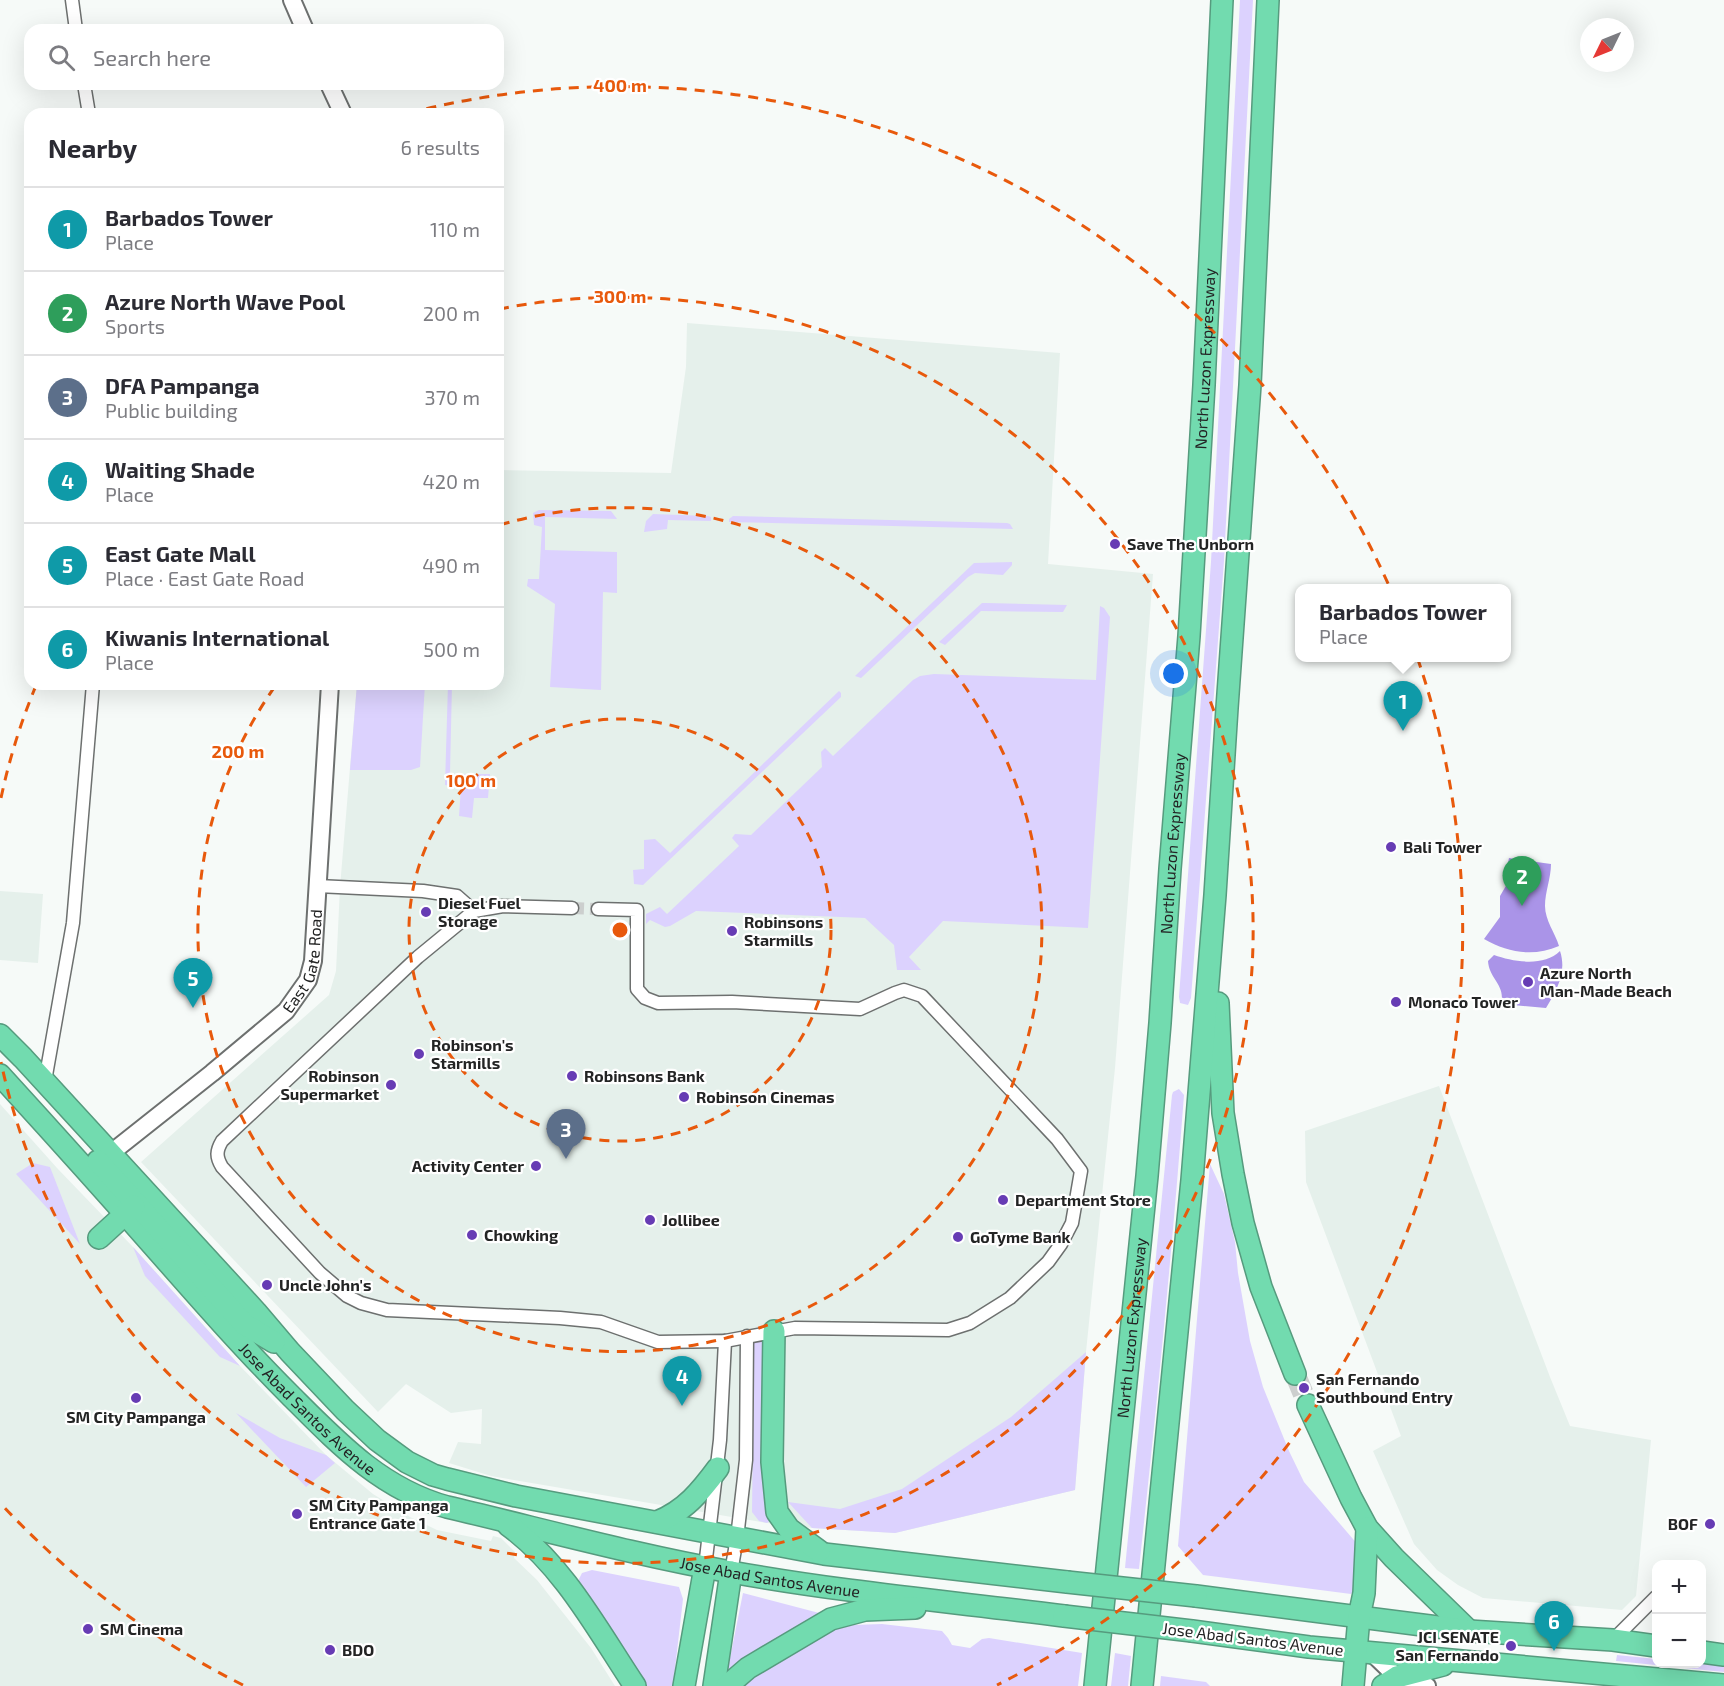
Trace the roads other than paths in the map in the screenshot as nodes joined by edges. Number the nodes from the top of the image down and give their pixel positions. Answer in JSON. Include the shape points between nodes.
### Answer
{"nodes":[{"id":1,"x":72,"y":0,"type":"edge"},
{"id":2,"x":292,"y":0,"type":"edge"},
{"id":3,"x":1222,"y":0,"type":"edge"},
{"id":4,"x":1268,"y":0,"type":"edge"},
{"id":5,"x":75,"y":24,"type":"edge"},
{"id":6,"x":302,"y":24,"type":"edge"},
{"id":7,"x":85,"y":90,"type":"edge"},
{"id":8,"x":332,"y":90,"type":"edge"},
{"id":9,"x":88,"y":108,"type":"edge"},
{"id":10,"x":340,"y":108,"type":"edge"},
{"id":11,"x":92,"y":690,"type":"edge"},
{"id":12,"x":330,"y":690,"type":"edge"},
{"id":13,"x":317,"y":886,"type":"junction"},
{"id":14,"x":1215,"y":895,"type":"junction"},
{"id":15,"x":573,"y":908,"type":"tunnel mouth"},
{"id":16,"x":598,"y":909,"type":"tunnel mouth"},
{"id":17,"x":474,"y":911,"type":"junction"},
{"id":18,"x":0,"y":1035,"type":"edge"},
{"id":19,"x":0,"y":1043,"type":"edge"},
{"id":20,"x":0,"y":1075,"type":"edge"},
{"id":21,"x":45,"y":1081,"type":"junction"},
{"id":22,"x":111,"y":1153,"type":"junction"},
{"id":23,"x":131,"y":1209,"type":"junction"},
{"id":24,"x":99,"y":1238,"type":"dead end"},
{"id":25,"x":774,"y":1331,"type":"junction"},
{"id":26,"x":747,"y":1336,"type":"junction"},
{"id":27,"x":725,"y":1341,"type":"junction"},
{"id":28,"x":290,"y":1352,"type":"junction"},
{"id":29,"x":1295,"y":1374,"type":"tunnel mouth"},
{"id":30,"x":1308,"y":1405,"type":"tunnel mouth"},
{"id":31,"x":718,"y":1467,"type":"junction"},
{"id":32,"x":501,"y":1519,"type":"junction"},
{"id":33,"x":657,"y":1522,"type":"junction"},
{"id":34,"x":1367,"y":1528,"type":"junction"},
{"id":35,"x":710,"y":1532,"type":"junction"},
{"id":36,"x":737,"y":1538,"type":"junction"},
{"id":37,"x":824,"y":1554,"type":"junction"},
{"id":38,"x":705,"y":1567,"type":"junction"},
{"id":39,"x":731,"y":1572,"type":"junction"},
{"id":40,"x":1652,"y":1601,"type":"edge"},
{"id":41,"x":978,"y":1605,"type":"junction"},
{"id":42,"x":1359,"y":1617,"type":"junction"},
{"id":43,"x":1469,"y":1631,"type":"junction"},
{"id":44,"x":1613,"y":1640,"type":"junction"},
{"id":45,"x":1652,"y":1645,"type":"edge"},
{"id":46,"x":1364,"y":1652,"type":"junction"},
{"id":47,"x":1706,"y":1653,"type":"edge"},
{"id":48,"x":1724,"y":1655,"type":"edge"},
{"id":49,"x":1458,"y":1661,"type":"junction"},
{"id":50,"x":1404,"y":1684,"type":"edge"},
{"id":51,"x":1724,"y":1685,"type":"edge"},
{"id":52,"x":635,"y":1686,"type":"edge"},
{"id":53,"x":684,"y":1686,"type":"edge"},
{"id":54,"x":714,"y":1686,"type":"edge"},
{"id":55,"x":727,"y":1686,"type":"edge"},
{"id":56,"x":1095,"y":1686,"type":"edge"},
{"id":57,"x":1142,"y":1686,"type":"edge"},
{"id":58,"x":1353,"y":1686,"type":"edge"}],
"edges":[{"from":1,"to":5,"type":"street"},
{"from":2,"to":6,"type":"street"},
{"from":3,"to":56,"type":"highway","name":"North Luzon Expressway","via":[[1189,636],[1160,1023]]},
{"from":4,"to":14,"type":"highway","via":[[1250,385]]},
{"from":7,"to":9,"type":"street"},
{"from":8,"to":10,"type":"street"},
{"from":11,"to":21,"type":"street","via":[[73,923]]},
{"from":12,"to":13,"type":"street","name":"East Gate Road"},
{"from":13,"to":17,"type":"street","via":[[457,896]]},
{"from":13,"to":22,"type":"street","name":"East Gate Road","via":[[313,961],[298,996],[286,1011],[212,1074]]},
{"from":14,"to":29,"type":"highway","via":[[1219,1044],[1227,1146],[1257,1276]]},
{"from":14,"to":57,"type":"highway","via":[[1192,1180]]},
{"from":15,"to":17,"type":"street","via":[[503,906]]},
{"from":16,"to":25,"type":"street","via":[[637,910],[637,989],[645,998],[658,1003],[732,1002],[860,1009],[904,990],[922,996],[1057,1139],[1081,1171],[1072,1223],[1048,1262],[1010,1298],[970,1323],[948,1330]]},
{"from":17,"to":27,"type":"street","via":[[418,957],[222,1141],[217,1149],[222,1167],[320,1273],[361,1303],[387,1310],[601,1322],[658,1341]]},
{"from":18,"to":21,"type":"highway","name":"Jose Abad Santos Avenue"},
{"from":19,"to":23,"type":"highway"},
{"from":20,"to":23,"type":"highway","name":"Jose Abad Santos Avenue"},
{"from":21,"to":22,"type":"highway","name":"Jose Abad Santos Avenue"},
{"from":22,"to":28,"type":"highway","name":"Jose Abad Santos Avenue"},
{"from":23,"to":24,"type":"highway"},
{"from":23,"to":28,"type":"highway","via":[[244,1324]]},
{"from":23,"to":32,"type":"highway","name":"Jose Abad Santos Avenue","via":[[255,1359],[357,1458],[417,1497]]},
{"from":25,"to":26,"type":"street"},
{"from":25,"to":37,"type":"highway","via":[[772,1462],[777,1512],[789,1529]]},
{"from":26,"to":27,"type":"street"},
{"from":26,"to":36,"type":"street","via":[[746,1460]]},
{"from":27,"to":31,"type":"street"},
{"from":28,"to":33,"type":"highway","name":"Jose Abad Santos Avenue","via":[[364,1429],[418,1468],[505,1493]]},
{"from":30,"to":34,"type":"highway"},
{"from":31,"to":33,"type":"highway","via":[[690,1503]]},
{"from":31,"to":35,"type":"street"},
{"from":32,"to":38,"type":"highway","name":"Jose Abad Santos Avenue"},
{"from":32,"to":52,"type":"highway","via":[[555,1568]]},
{"from":33,"to":35,"type":"highway","name":"Jose Abad Santos Avenue"},
{"from":34,"to":42,"type":"highway"},
{"from":34,"to":43,"type":"highway"},
{"from":35,"to":36,"type":"highway","name":"Jose Abad Santos Avenue"},
{"from":35,"to":38,"type":"street"},
{"from":36,"to":37,"type":"highway","name":"Jose Abad Santos Avenue"},
{"from":36,"to":39,"type":"street"},
{"from":37,"to":42,"type":"highway","name":"Jose Abad Santos Avenue","bridge":true},
{"from":38,"to":39,"type":"highway","name":"Jose Abad Santos Avenue"},
{"from":38,"to":53,"type":"highway"},
{"from":39,"to":41,"type":"highway","name":"Jose Abad Santos Avenue"},
{"from":39,"to":54,"type":"highway"},
{"from":40,"to":44,"type":"street"},
{"from":41,"to":46,"type":"highway","name":"Jose Abad Santos Avenue","bridge":true},
{"from":41,"to":55,"type":"highway","via":[[865,1610],[842,1615],[757,1663]]},
{"from":42,"to":43,"type":"highway","name":"Jose Abad Santos Avenue"},
{"from":42,"to":46,"type":"highway"},
{"from":43,"to":44,"type":"highway","name":"Jose Abad Santos Avenue"},
{"from":44,"to":45,"type":"highway","name":"Jose Abad Santos Avenue"},
{"from":46,"to":49,"type":"highway","name":"Jose Abad Santos Avenue"},
{"from":46,"to":50,"type":"street"},
{"from":46,"to":58,"type":"highway"},
{"from":47,"to":48,"type":"highway"},
{"from":49,"to":50,"type":"highway"},
{"from":49,"to":51,"type":"highway","name":"Jose Abad Santos Avenue"}]}
